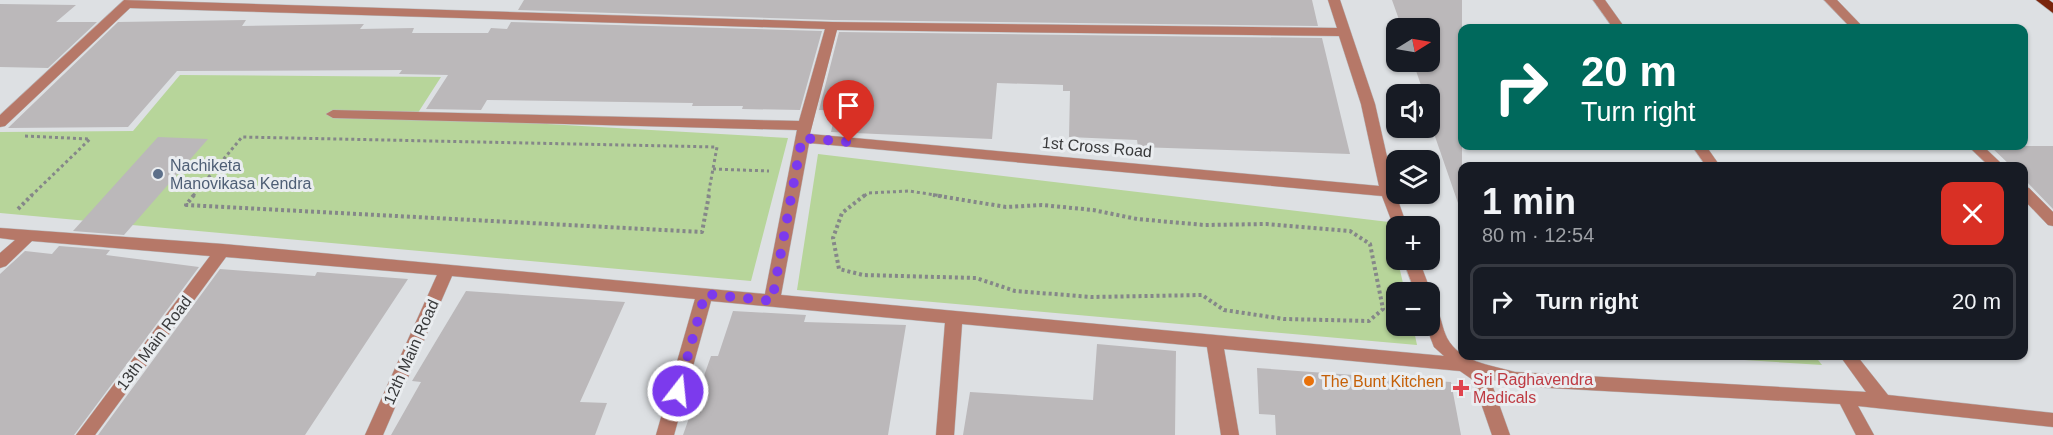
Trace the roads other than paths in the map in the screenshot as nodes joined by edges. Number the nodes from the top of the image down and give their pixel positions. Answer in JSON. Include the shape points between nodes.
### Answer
{"nodes":[{"id":1,"x":1334,"y":0,"type":"edge"},
{"id":2,"x":1599,"y":0,"type":"edge"},
{"id":3,"x":1830,"y":0,"type":"edge"},
{"id":4,"x":2042,"y":0,"type":"edge"},
{"id":5,"x":129,"y":2,"type":"edge"},
{"id":6,"x":2053,"y":9,"type":"edge"},
{"id":7,"x":1616,"y":24,"type":"edge"},
{"id":8,"x":1854,"y":24,"type":"edge"},
{"id":9,"x":832,"y":26,"type":"junction"},
{"id":10,"x":1345,"y":32,"type":"junction"},
{"id":11,"x":333,"y":114,"type":"dead end"},
{"id":12,"x":0,"y":123,"type":"edge"},
{"id":13,"x":803,"y":132,"type":"junction"},
{"id":14,"x":1979,"y":150,"type":"edge"},
{"id":15,"x":1993,"y":162,"type":"edge"},
{"id":16,"x":1386,"y":183,"type":"edge"},
{"id":17,"x":1386,"y":192,"type":"edge"},
{"id":18,"x":2028,"y":196,"type":"edge"},
{"id":19,"x":2053,"y":221,"type":"edge"},
{"id":20,"x":0,"y":232,"type":"edge"},
{"id":21,"x":29,"y":235,"type":"junction"},
{"id":22,"x":223,"y":250,"type":"junction"},
{"id":23,"x":0,"y":262,"type":"edge"},
{"id":24,"x":447,"y":270,"type":"junction"},
{"id":25,"x":705,"y":294,"type":"junction"},
{"id":26,"x":772,"y":301,"type":"junction"},
{"id":27,"x":954,"y":316,"type":"junction"},
{"id":28,"x":1438,"y":336,"type":"edge"},
{"id":29,"x":1214,"y":341,"type":"junction"},
{"id":30,"x":1458,"y":359,"type":"edge"},
{"id":31,"x":1459,"y":360,"type":"edge"},
{"id":32,"x":1851,"y":360,"type":"edge"},
{"id":33,"x":1464,"y":365,"type":"junction"},
{"id":34,"x":1845,"y":397,"type":"junction"},
{"id":35,"x":1882,"y":400,"type":"junction"},
{"id":36,"x":2053,"y":420,"type":"edge"},
{"id":37,"x":85,"y":435,"type":"edge"},
{"id":38,"x":374,"y":435,"type":"edge"},
{"id":39,"x":665,"y":435,"type":"edge"},
{"id":40,"x":945,"y":435,"type":"edge"},
{"id":41,"x":1230,"y":435,"type":"edge"},
{"id":42,"x":1501,"y":435,"type":"edge"},
{"id":43,"x":1865,"y":435,"type":"edge"}],
"edges":[{"from":1,"to":10,"type":"street"},
{"from":2,"to":7,"type":"street"},
{"from":3,"to":8,"type":"street"},
{"from":4,"to":6,"type":"main road"},
{"from":5,"to":9,"type":"street"},
{"from":5,"to":12,"type":"street"},
{"from":9,"to":10,"type":"street"},
{"from":9,"to":13,"type":"street"},
{"from":10,"to":16,"type":"street","via":[[1368,104]]},
{"from":11,"to":13,"type":"street","name":"1st Cross Road"},
{"from":13,"to":17,"type":"street","name":"1st Cross Road"},
{"from":13,"to":26,"type":"street"},
{"from":14,"to":15,"type":"street"},
{"from":18,"to":19,"type":"street"},
{"from":20,"to":21,"type":"street"},
{"from":21,"to":22,"type":"street"},
{"from":21,"to":23,"type":"street"},
{"from":22,"to":24,"type":"street"},
{"from":22,"to":37,"type":"street","name":"13th Main Road"},
{"from":24,"to":25,"type":"street"},
{"from":24,"to":38,"type":"street","name":"12th Main Road"},
{"from":25,"to":26,"type":"street"},
{"from":25,"to":39,"type":"street"},
{"from":26,"to":27,"type":"street"},
{"from":27,"to":29,"type":"street"},
{"from":27,"to":40,"type":"street"},
{"from":28,"to":30,"type":"street"},
{"from":29,"to":33,"type":"street"},
{"from":29,"to":41,"type":"street"},
{"from":31,"to":33,"type":"street"},
{"from":32,"to":35,"type":"street"},
{"from":33,"to":34,"type":"street","via":[[1515,379]]},
{"from":33,"to":42,"type":"street","via":[[1480,376]]},
{"from":34,"to":35,"type":"street"},
{"from":34,"to":43,"type":"street"},
{"from":35,"to":36,"type":"street"}]}
